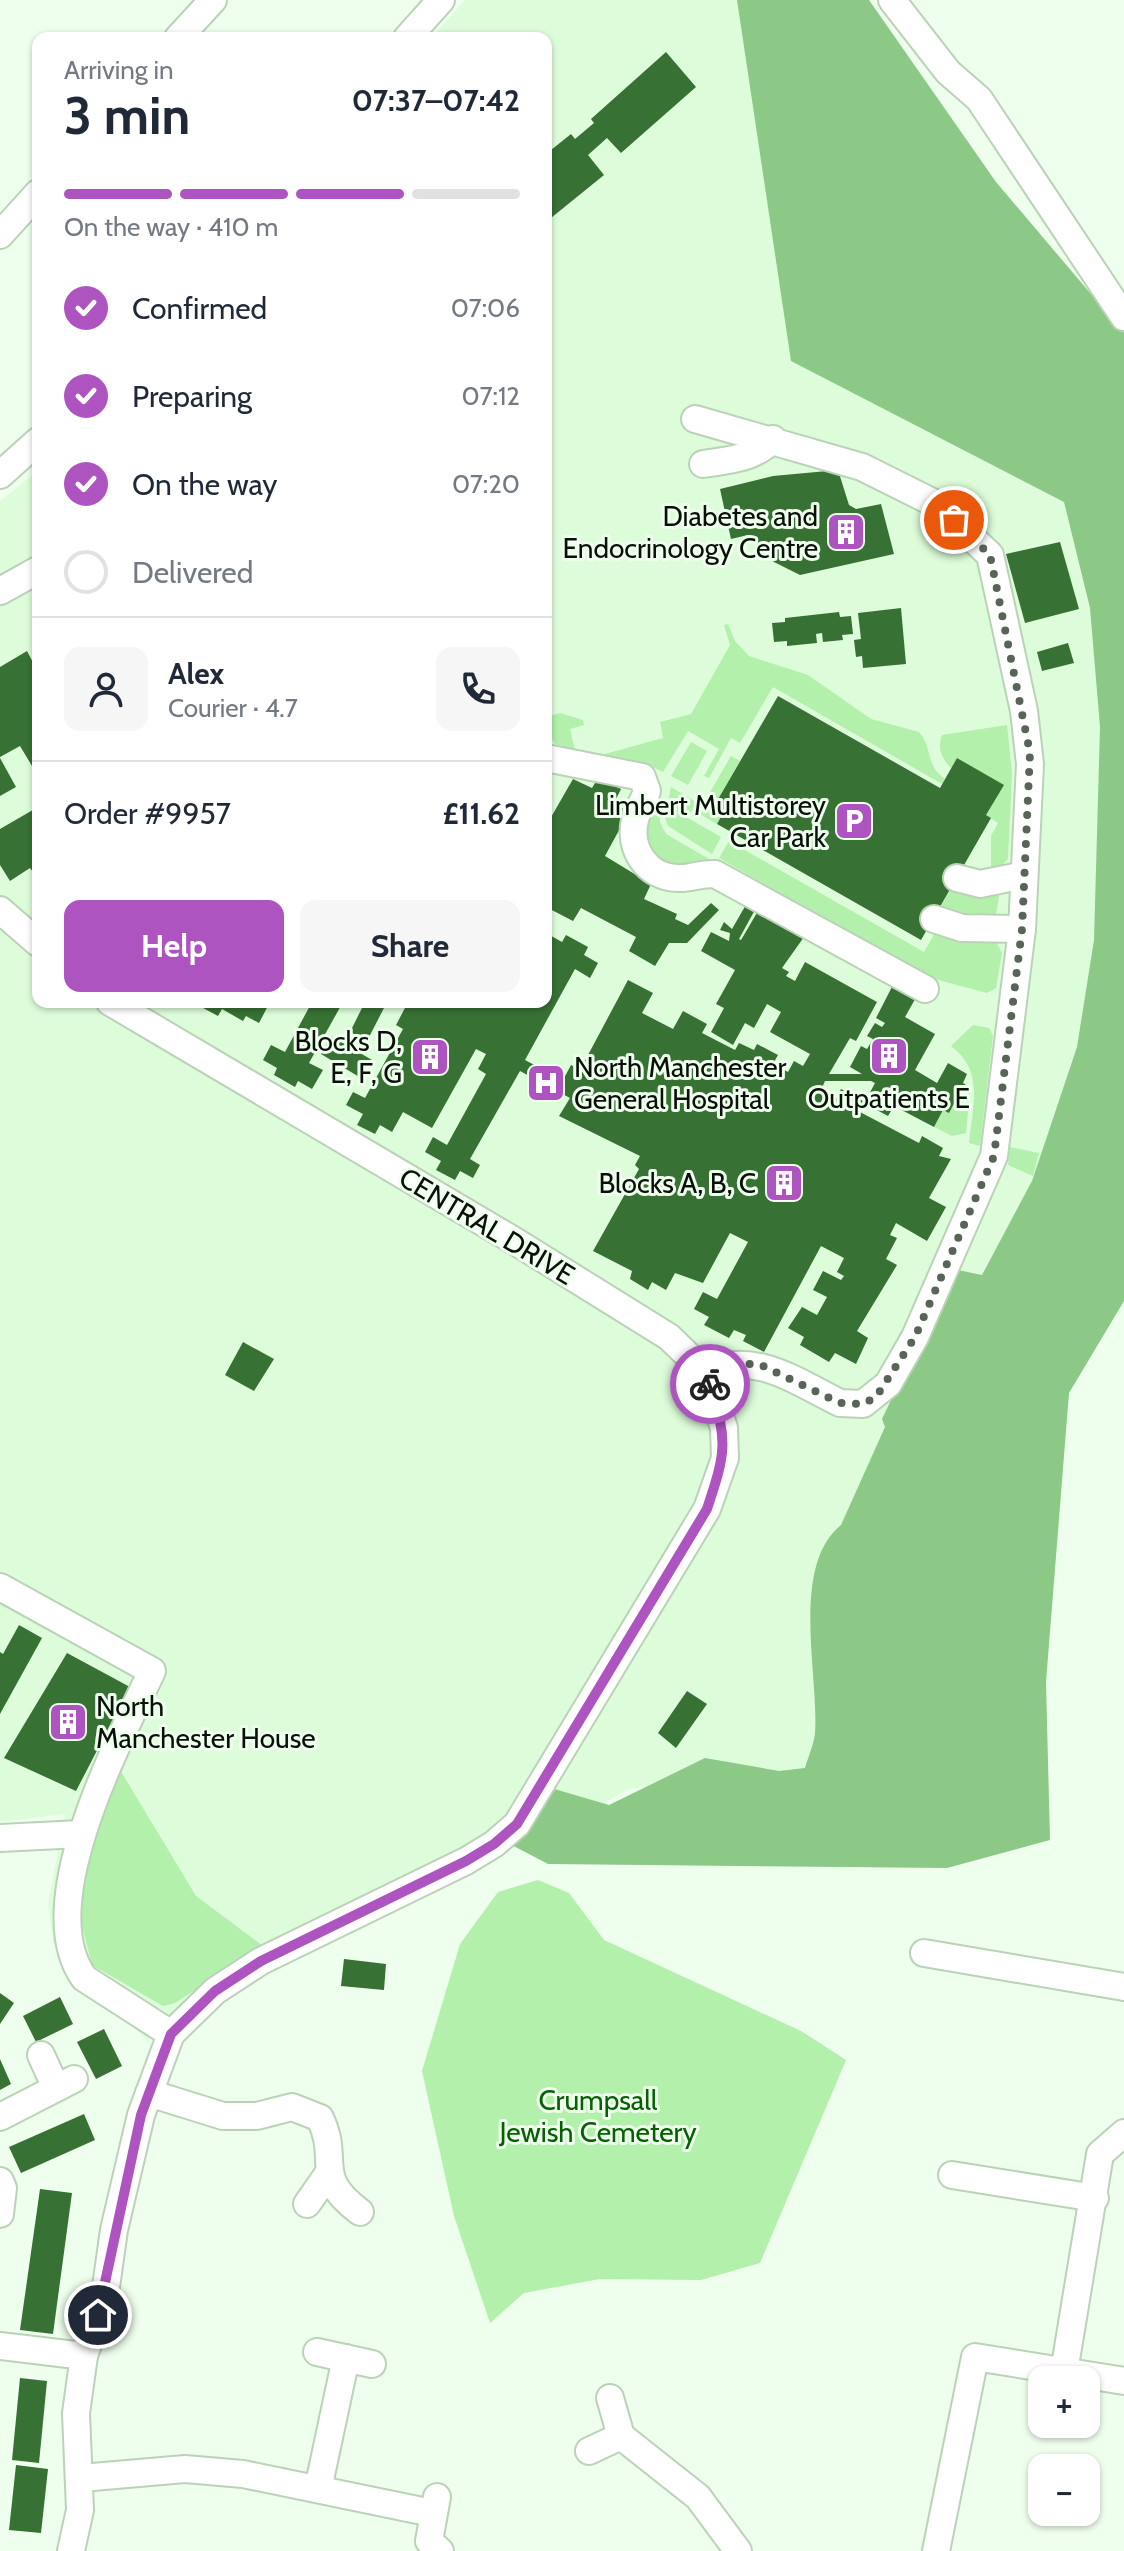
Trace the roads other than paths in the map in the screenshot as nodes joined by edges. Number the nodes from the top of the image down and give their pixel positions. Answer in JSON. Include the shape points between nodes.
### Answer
{"nodes":[{"id":1,"x":213,"y":0,"type":"edge"},
{"id":2,"x":441,"y":0,"type":"edge"},
{"id":3,"x":892,"y":0,"type":"edge"},
{"id":4,"x":184,"y":32,"type":"edge"},
{"id":5,"x":412,"y":32,"type":"edge"},
{"id":6,"x":32,"y":198,"type":"edge"},
{"id":7,"x":4,"y":223,"type":"edge"},
{"id":8,"x":1124,"y":317,"type":"edge"},
{"id":9,"x":695,"y":419,"type":"dead end"},
{"id":10,"x":773,"y":439,"type":"junction"},
{"id":11,"x":32,"y":446,"type":"edge"},
{"id":12,"x":703,"y":464,"type":"dead end"},
{"id":13,"x":0,"y":475,"type":"edge"},
{"id":14,"x":32,"y":573,"type":"edge"},
{"id":15,"x":0,"y":591,"type":"edge"},
{"id":16,"x":552,"y":759,"type":"edge"},
{"id":17,"x":1024,"y":875,"type":"junction"},
{"id":18,"x":957,"y":878,"type":"dead end"},
{"id":19,"x":0,"y":910,"type":"edge"},
{"id":20,"x":934,"y":919,"type":"dead end"},
{"id":21,"x":1022,"y":929,"type":"junction"},
{"id":22,"x":32,"y":938,"type":"edge"},
{"id":23,"x":925,"y":989,"type":"dead end"},
{"id":24,"x":120,"y":1008,"type":"edge"},
{"id":25,"x":706,"y":1373,"type":"junction"},
{"id":26,"x":0,"y":1587,"type":"edge"},
{"id":27,"x":80,"y":1834,"type":"junction"},
{"id":28,"x":0,"y":1838,"type":"edge"},
{"id":29,"x":924,"y":1953,"type":"dead end"},
{"id":30,"x":1124,"y":1987,"type":"edge"},
{"id":31,"x":171,"y":2034,"type":"junction"},
{"id":32,"x":41,"y":2055,"type":"dead end"},
{"id":33,"x":149,"y":2093,"type":"junction"},
{"id":34,"x":0,"y":2117,"type":"edge"},
{"id":35,"x":1122,"y":2137,"type":"edge"},
{"id":36,"x":328,"y":2174,"type":"junction"},
{"id":37,"x":952,"y":2175,"type":"dead end"},
{"id":38,"x":0,"y":2181,"type":"edge"},
{"id":39,"x":1095,"y":2198,"type":"junction"},
{"id":40,"x":307,"y":2204,"type":"dead end"},
{"id":41,"x":360,"y":2212,"type":"dead end"},
{"id":42,"x":0,"y":2214,"type":"edge"},
{"id":43,"x":0,"y":2346,"type":"edge"},
{"id":44,"x":317,"y":2352,"type":"dead end"},
{"id":45,"x":84,"y":2356,"type":"junction"},
{"id":46,"x":1029,"y":2366,"type":"edge"},
{"id":47,"x":1065,"y":2366,"type":"edge"},
{"id":48,"x":1100,"y":2377,"type":"edge"},
{"id":49,"x":1124,"y":2381,"type":"edge"},
{"id":50,"x":610,"y":2398,"type":"dead end"},
{"id":51,"x":621,"y":2436,"type":"junction"},
{"id":52,"x":589,"y":2451,"type":"dead end"},
{"id":53,"x":81,"y":2478,"type":"junction"},
{"id":54,"x":318,"y":2489,"type":"junction"},
{"id":55,"x":71,"y":2551,"type":"edge"},
{"id":56,"x":440,"y":2551,"type":"edge"},
{"id":57,"x":738,"y":2551,"type":"edge"},
{"id":58,"x":936,"y":2551,"type":"edge"}],
"edges":[{"from":1,"to":4,"type":"street"},
{"from":2,"to":5,"type":"street"},
{"from":3,"to":8,"type":"street","via":[[948,72],[979,99]]},
{"from":6,"to":7,"type":"street"},
{"from":9,"to":10,"type":"street"},
{"from":10,"to":12,"type":"street","via":[[741,459]]},
{"from":10,"to":17,"type":"street","via":[[862,467],[936,504],[990,555],[1030,753]]},
{"from":11,"to":13,"type":"street"},
{"from":14,"to":15,"type":"street"},
{"from":16,"to":23,"type":"street","via":[[642,777],[647,791],[633,830],[635,847],[657,873],[678,878],[715,874]]},
{"from":17,"to":18,"type":"street","via":[[992,884]]},
{"from":17,"to":21,"type":"street"},
{"from":19,"to":22,"type":"street"},
{"from":20,"to":21,"type":"street","via":[[962,928]]},
{"from":21,"to":25,"type":"street","via":[[989,1170],[915,1337],[888,1384],[868,1402],[853,1406],[759,1364],[723,1364]]},
{"from":24,"to":25,"type":"street","name":"CENTRAL DRIVE","via":[[559,1268],[669,1337]]},
{"from":25,"to":31,"type":"street","via":[[724,1428],[725,1458],[707,1509],[517,1824],[466,1861],[261,1961],[215,1991]]},
{"from":26,"to":27,"type":"street","via":[[152,1671]]},
{"from":27,"to":28,"type":"street"},
{"from":27,"to":31,"type":"street","via":[[68,1918],[74,1964],[84,1978]]},
{"from":29,"to":30,"type":"street"},
{"from":31,"to":33,"type":"street"},
{"from":32,"to":34,"type":"street","via":[[65,2083]]},
{"from":33,"to":36,"type":"street","via":[[223,2116],[257,2116],[292,2107],[320,2118],[330,2139]]},
{"from":33,"to":45,"type":"street","via":[[114,2230],[105,2294]]},
{"from":35,"to":39,"type":"street","via":[[1100,2154]]},
{"from":36,"to":40,"type":"street"},
{"from":36,"to":41,"type":"street","via":[[341,2197]]},
{"from":37,"to":39,"type":"street"},
{"from":38,"to":42,"type":"street"},
{"from":39,"to":47,"type":"street"},
{"from":43,"to":45,"type":"street"},
{"from":44,"to":54,"type":"street","via":[[359,2361]]},
{"from":45,"to":53,"type":"street","via":[[76,2413]]},
{"from":46,"to":58,"type":"street","via":[[964,2355]]},
{"from":48,"to":49,"type":"street"},
{"from":50,"to":51,"type":"street"},
{"from":51,"to":52,"type":"street"},
{"from":51,"to":57,"type":"street","via":[[698,2497]]},
{"from":53,"to":54,"type":"street","via":[[185,2469]]},
{"from":53,"to":55,"type":"street"},
{"from":54,"to":56,"type":"street","via":[[435,2505],[429,2541]]}]}
